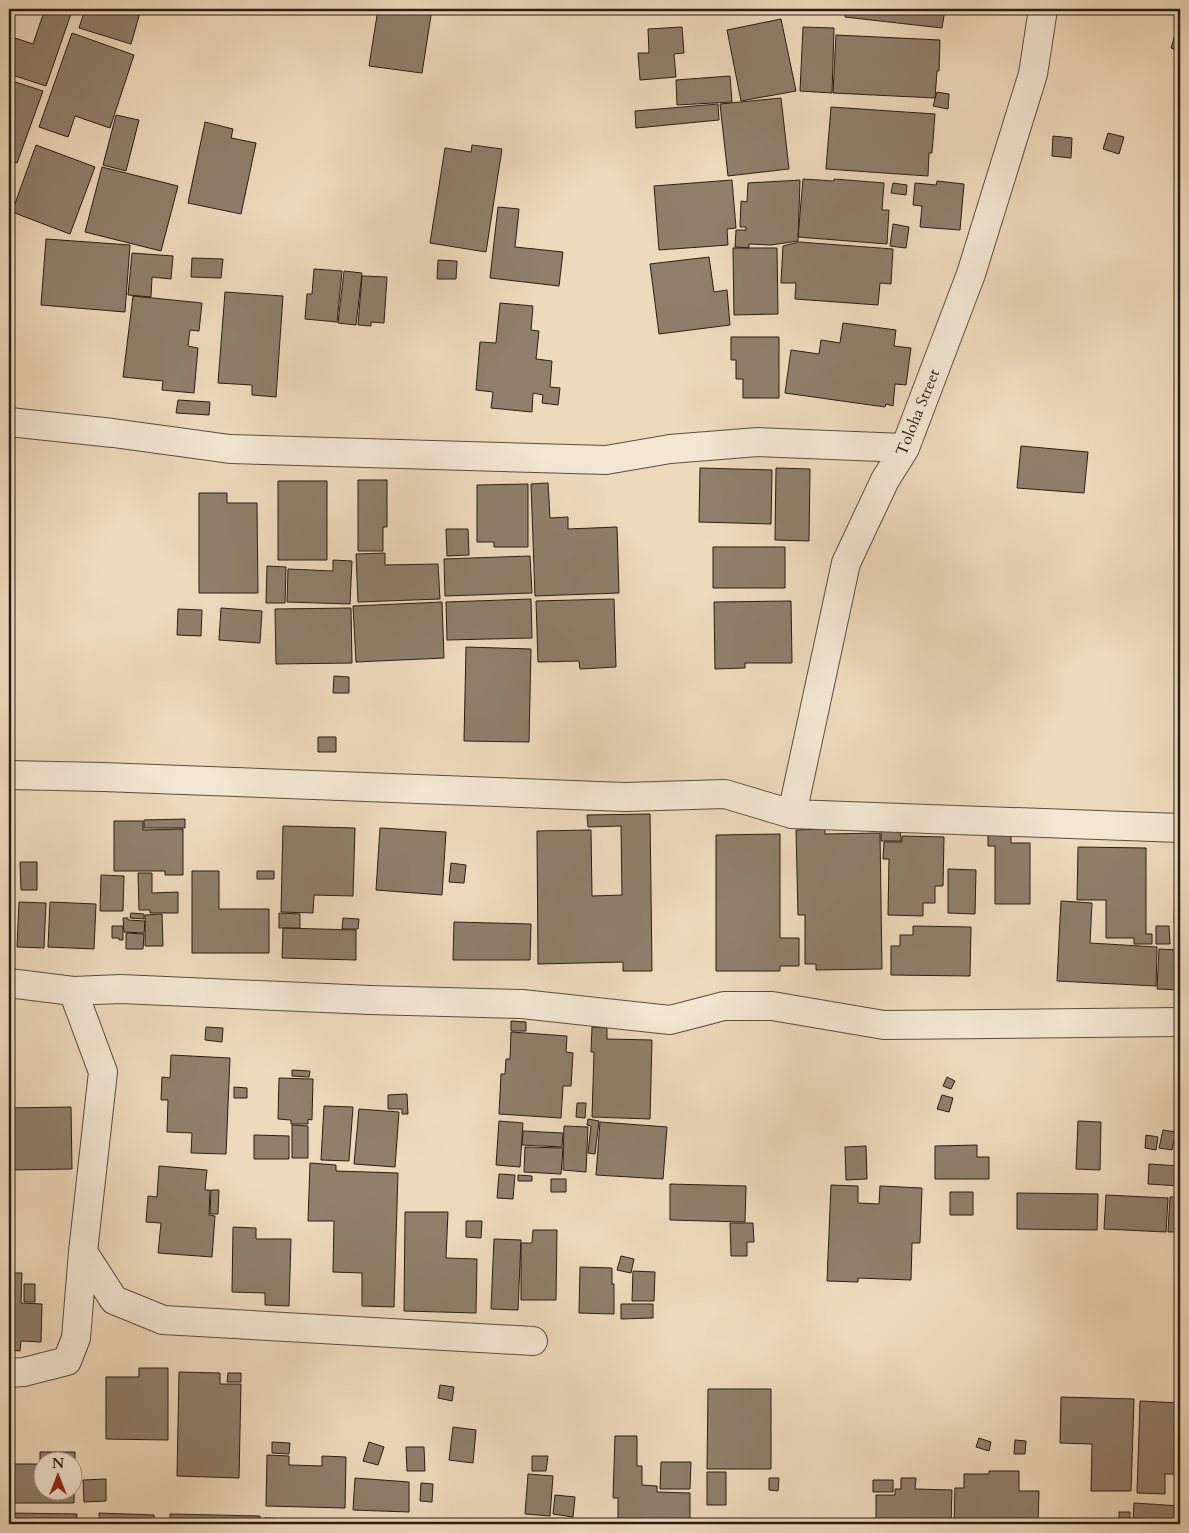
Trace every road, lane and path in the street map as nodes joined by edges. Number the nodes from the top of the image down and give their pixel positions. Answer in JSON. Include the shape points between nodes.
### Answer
{"nodes":[{"id":1,"x":1043,"y":9,"type":"edge"},
{"id":2,"x":9,"y":422,"type":"edge"},
{"id":3,"x":905,"y":448,"type":"junction"},
{"id":4,"x":9,"y":775,"type":"edge"},
{"id":5,"x":792,"y":814,"type":"junction"},
{"id":6,"x":1180,"y":828,"type":"edge"},
{"id":7,"x":9,"y":983,"type":"edge"},
{"id":8,"x":73,"y":991,"type":"junction"},
{"id":9,"x":1180,"y":1022,"type":"edge"},
{"id":10,"x":83,"y":1252,"type":"junction"},
{"id":11,"x":534,"y":1341,"type":"dead end"},
{"id":12,"x":9,"y":1373,"type":"edge"}],
"edges":[{"from":1,"to":3,"type":"street","name":"Toloha Street","via":[[1033,74],[974,265]]},
{"from":2,"to":3,"type":"street","via":[[230,450],[606,460],[758,442]]},
{"from":3,"to":5,"type":"street","name":"Toloha Street","via":[[846,563]]},
{"from":4,"to":5,"type":"street","via":[[624,797],[725,794]]},
{"from":5,"to":6,"type":"street"},
{"from":7,"to":8,"type":"street"},
{"from":8,"to":9,"type":"street","via":[[121,989],[522,1004],[670,1020],[724,1006],[772,1006],[884,1025]]},
{"from":8,"to":10,"type":"street","via":[[103,1072]]},
{"from":10,"to":11,"type":"street","via":[[114,1300],[163,1320]]},
{"from":10,"to":12,"type":"street","via":[[76,1338],[67,1361]]}]}
